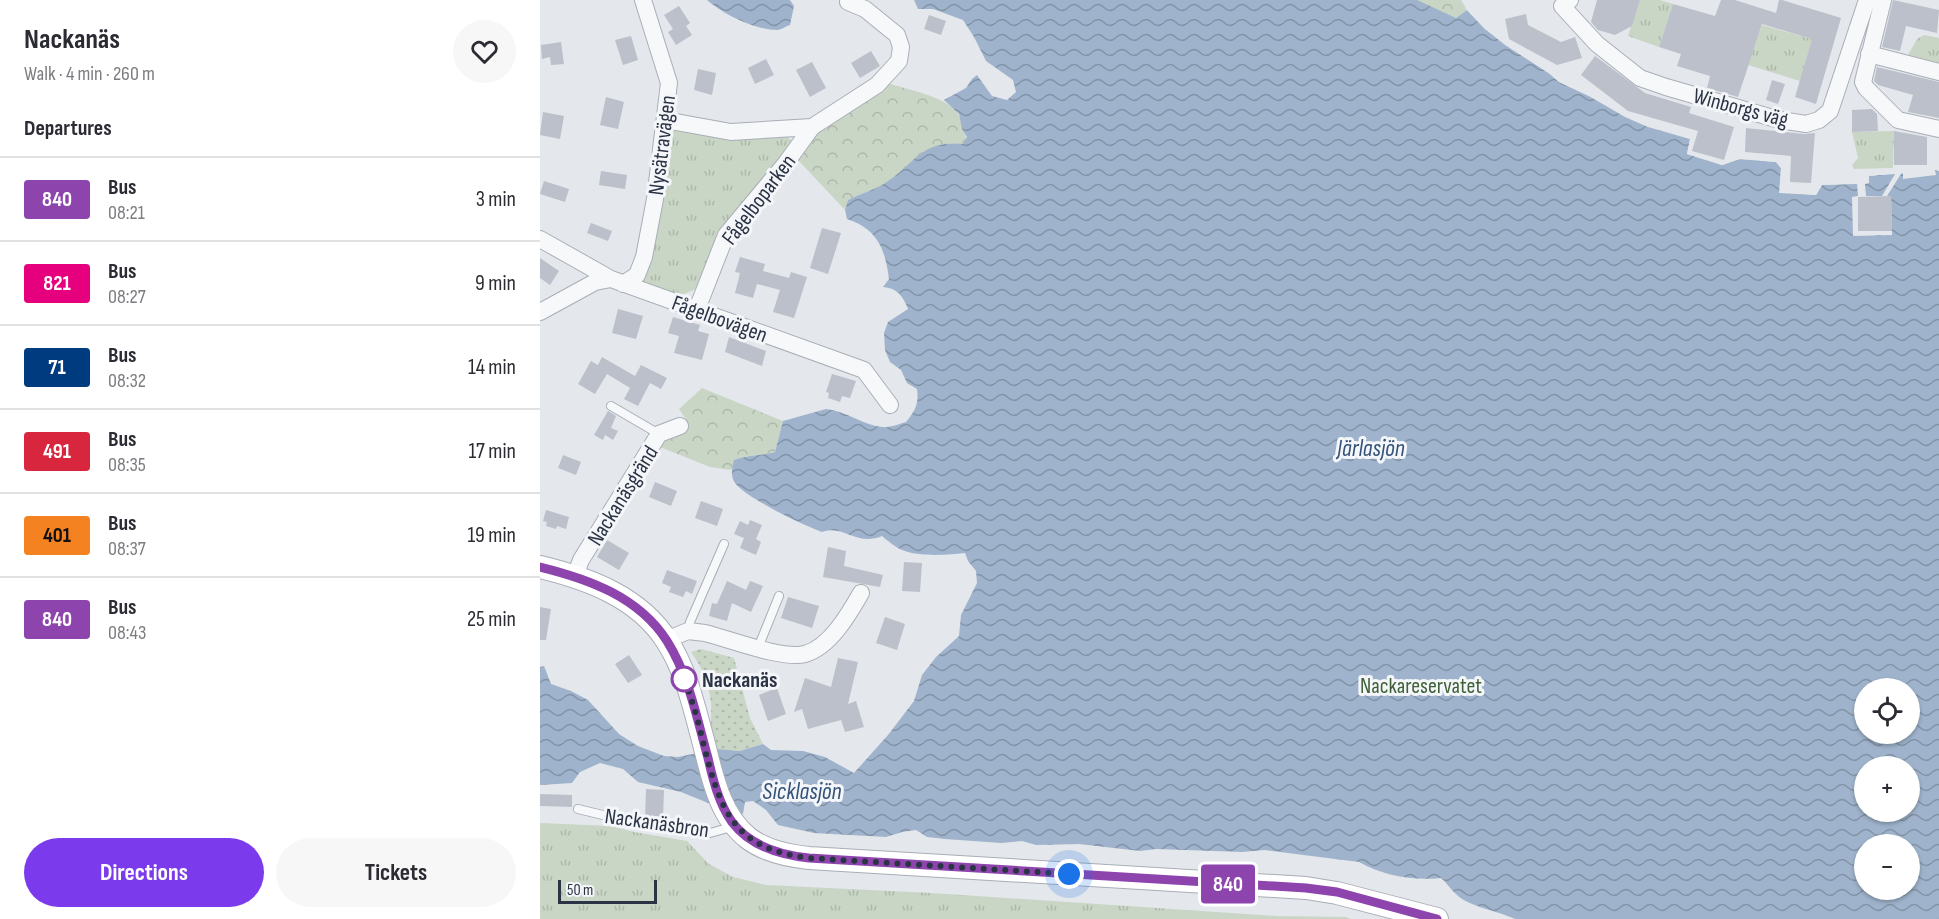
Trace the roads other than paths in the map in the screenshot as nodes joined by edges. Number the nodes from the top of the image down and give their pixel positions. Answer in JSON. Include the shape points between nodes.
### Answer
{"nodes":[{"id":1,"x":644,"y":0,"type":"edge"},
{"id":2,"x":1883,"y":0,"type":"edge"},
{"id":3,"x":1861,"y":1,"type":"edge"},
{"id":4,"x":848,"y":2,"type":"dead end"},
{"id":5,"x":1566,"y":3,"type":"edge"},
{"id":6,"x":1869,"y":54,"type":"junction"},
{"id":7,"x":1939,"y":72,"type":"edge"},
{"id":8,"x":665,"y":120,"type":"junction"},
{"id":9,"x":812,"y":127,"type":"junction"},
{"id":10,"x":1939,"y":129,"type":"edge"},
{"id":11,"x":540,"y":238,"type":"edge"},
{"id":12,"x":617,"y":282,"type":"junction"},
{"id":13,"x":697,"y":309,"type":"junction"},
{"id":14,"x":540,"y":312,"type":"edge"},
{"id":15,"x":890,"y":405,"type":"dead end"},
{"id":16,"x":611,"y":406,"type":"dead end"},
{"id":17,"x":680,"y":426,"type":"dead end"},
{"id":18,"x":659,"y":434,"type":"junction"},
{"id":19,"x":724,"y":544,"type":"dead end"},
{"id":20,"x":540,"y":567,"type":"edge"},
{"id":21,"x":574,"y":576,"type":"junction"},
{"id":22,"x":861,"y":593,"type":"dead end"},
{"id":23,"x":778,"y":596,"type":"dead end"},
{"id":24,"x":688,"y":631,"type":"junction"},
{"id":25,"x":666,"y":640,"type":"junction"},
{"id":26,"x":758,"y":648,"type":"junction"},
{"id":27,"x":578,"y":809,"type":"dead end"},
{"id":28,"x":734,"y":824,"type":"junction"},
{"id":29,"x":1437,"y":919,"type":"edge"}],
"edges":[{"from":1,"to":8,"type":"street","name":"Nysätravägen","via":[[668,76]]},
{"from":2,"to":6,"type":"street"},
{"from":3,"to":5,"type":"street","name":"Winborgs väg","via":[[1830,111],[1806,124],[1760,115],[1640,78],[1597,44]]},
{"from":4,"to":9,"type":"street","name":"Fågelboparken","via":[[865,9],[897,35],[901,47],[899,61],[878,85]]},
{"from":6,"to":7,"type":"street"},
{"from":6,"to":10,"type":"street","via":[[1863,82],[1866,88],[1898,120]]},
{"from":8,"to":9,"type":"street","name":"Fågelboparken","via":[[731,132]]},
{"from":8,"to":12,"type":"street","name":"Nysätravägen","via":[[644,257],[637,274]]},
{"from":9,"to":13,"type":"street","name":"Fågelboparken","via":[[726,235]]},
{"from":11,"to":12,"type":"street","name":"Fågelbovägen"},
{"from":12,"to":13,"type":"street","name":"Fågelbovägen"},
{"from":12,"to":14,"type":"street","via":[[595,282]]},
{"from":13,"to":15,"type":"street","name":"Fågelbovägen","via":[[864,370]]},
{"from":16,"to":18,"type":"lane"},
{"from":17,"to":18,"type":"street","name":"Nackanäsgränd"},
{"from":18,"to":21,"type":"street","name":"Nackanäsgränd"},
{"from":19,"to":24,"type":"lane"},
{"from":20,"to":21,"type":"main road"},
{"from":21,"to":25,"type":"main road","via":[[627,601]]},
{"from":22,"to":26,"type":"street","via":[[835,633],[813,650],[786,655]]},
{"from":23,"to":26,"type":"lane"},
{"from":24,"to":25,"type":"street"},
{"from":24,"to":26,"type":"street"},
{"from":25,"to":28,"type":"main road","via":[[678,660],[720,800]]},
{"from":27,"to":28,"type":"lane","name":"Nackanäsbron","via":[[640,824],[710,833]]},
{"from":28,"to":29,"type":"main road","via":[[749,839],[791,856],[1306,888],[1337,892]]}]}
